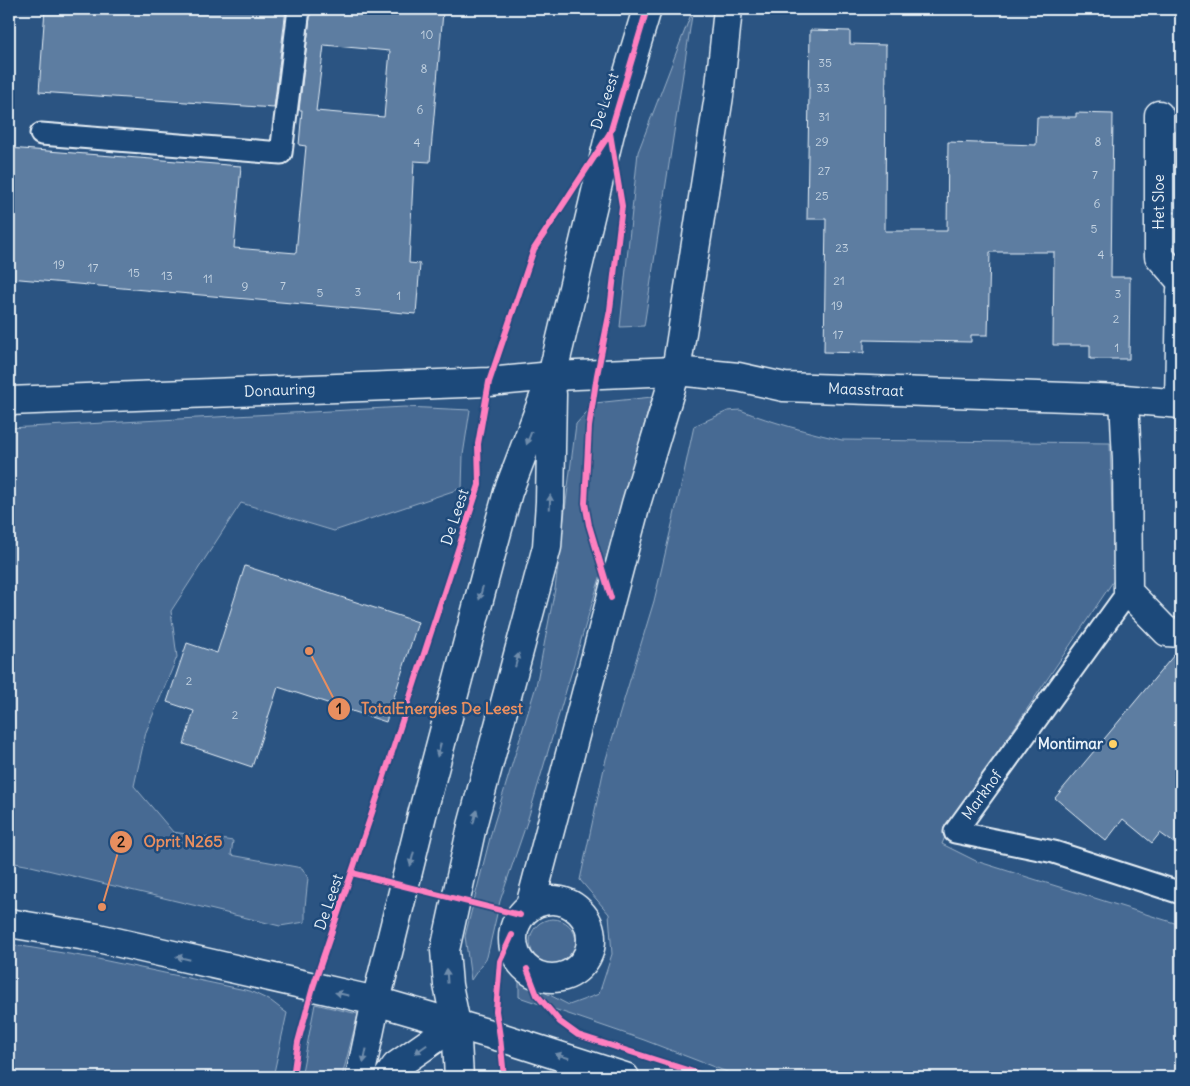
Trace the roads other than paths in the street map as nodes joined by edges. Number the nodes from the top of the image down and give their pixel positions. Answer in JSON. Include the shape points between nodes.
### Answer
{"nodes":[{"id":1,"x":299,"y":9,"type":"edge"},
{"id":2,"x":647,"y":9,"type":"edge"},
{"id":3,"x":728,"y":9,"type":"edge"},
{"id":4,"x":1159,"y":115,"type":"dead end"},
{"id":5,"x":41,"y":134,"type":"dead end"},
{"id":6,"x":1181,"y":281,"type":"edge"},
{"id":7,"x":1181,"y":290,"type":"edge"},
{"id":8,"x":1180,"y":338,"type":"edge"},
{"id":9,"x":676,"y":372,"type":"junction"},
{"id":10,"x":552,"y":376,"type":"junction"},
{"id":11,"x":1124,"y":399,"type":"junction"},
{"id":12,"x":9,"y":401,"type":"edge"},
{"id":13,"x":1180,"y":404,"type":"edge"},
{"id":14,"x":1128,"y":592,"type":"junction"},
{"id":15,"x":1181,"y":633,"type":"edge"},
{"id":16,"x":1181,"y":893,"type":"edge"},
{"id":17,"x":530,"y":906,"type":"dead end"},
{"id":18,"x":9,"y":923,"type":"edge"},
{"id":19,"x":376,"y":1001,"type":"junction"},
{"id":20,"x":456,"y":1024,"type":"junction"},
{"id":21,"x":360,"y":1077,"type":"edge"},
{"id":22,"x":388,"y":1077,"type":"edge"},
{"id":23,"x":459,"y":1077,"type":"edge"},
{"id":24,"x":625,"y":1077,"type":"edge"}],
"edges":[{"from":1,"to":5,"type":"lane","via":[[281,153]]},
{"from":2,"to":10,"type":"street","name":"De Leest","via":[[610,133]]},
{"from":3,"to":9,"type":"street","via":[[719,96]]},
{"from":4,"to":6,"type":"street","name":"Het Sloe","via":[[1159,256]]},
{"from":7,"to":8,"type":"street"},
{"from":8,"to":13,"type":"street"},
{"from":9,"to":10,"type":"street","name":"Maasstraat"},
{"from":9,"to":11,"type":"street","name":"Maasstraat","via":[[738,376],[784,388]]},
{"from":9,"to":17,"type":"street","via":[[636,504]]},
{"from":10,"to":12,"type":"street","name":"Donauring","via":[[489,382]]},
{"from":10,"to":19,"type":"street","name":"De Leest","one_way":true,"via":[[508,492]]},
{"from":20,"to":10,"type":"street","name":"De Leest","one_way":true,"via":[[448,985],[446,950],[472,826],[547,547]]},
{"from":11,"to":13,"type":"street","name":"Maasstraat"},
{"from":11,"to":14,"type":"street","via":[[1128,460]]},
{"from":14,"to":15,"type":"street","via":[[1167,632]]},
{"from":14,"to":16,"type":"lane","name":"Markhof","via":[[955,832],[1054,852]]},
{"from":19,"to":18,"type":"street","one_way":true,"via":[[98,938]]},
{"from":19,"to":20,"type":"street"},
{"from":19,"to":21,"type":"street","name":"De Leest","one_way":true},
{"from":20,"to":22,"type":"street","one_way":true,"via":[[396,1066]]},
{"from":20,"to":23,"type":"street","name":"De Leest"},
{"from":24,"to":20,"type":"street","one_way":true}]}
